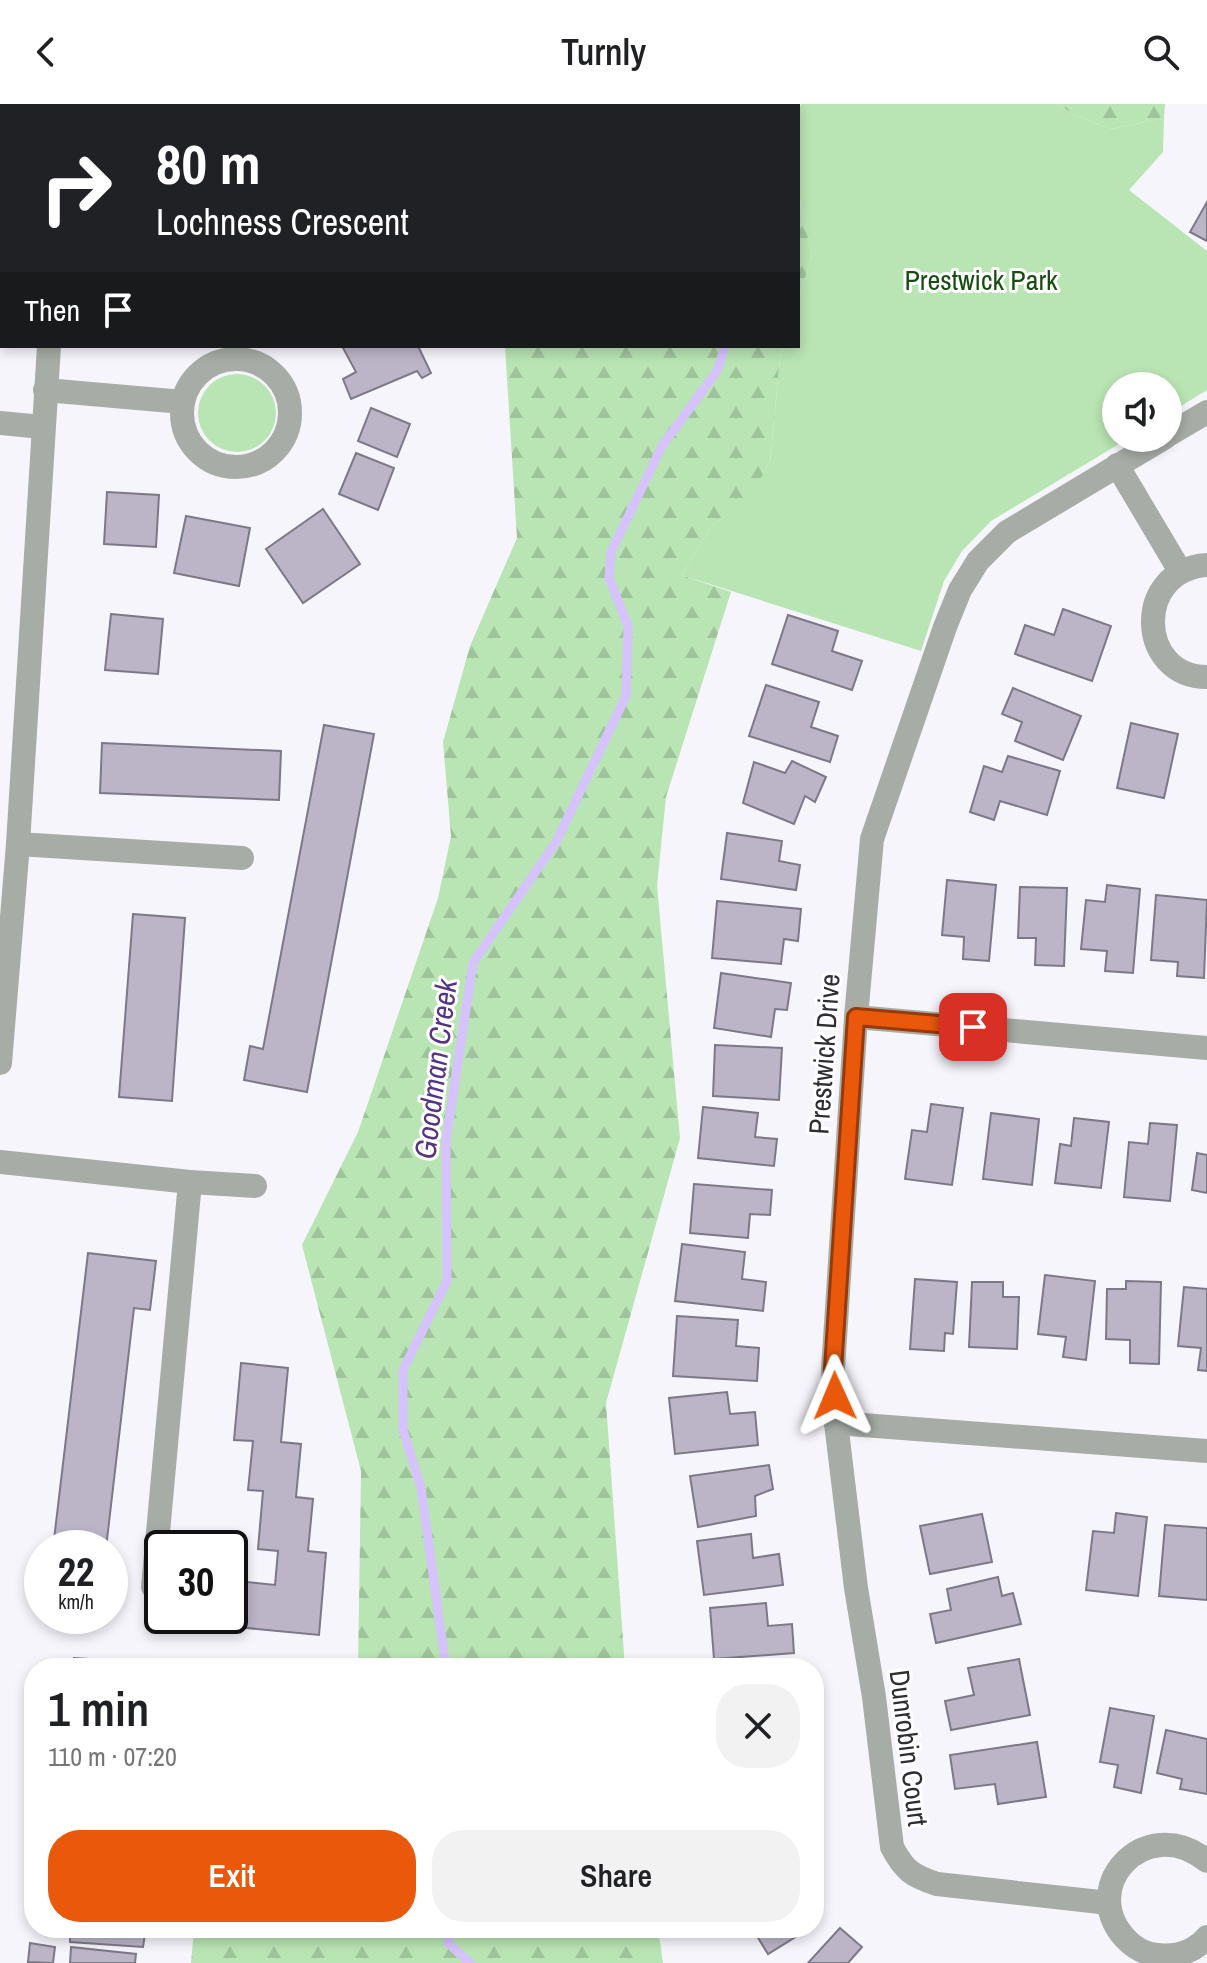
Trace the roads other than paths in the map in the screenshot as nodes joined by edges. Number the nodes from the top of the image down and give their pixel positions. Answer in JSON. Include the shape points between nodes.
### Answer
{"nodes":[{"id":1,"x":49,"y":348,"type":"edge"},
{"id":2,"x":45,"y":390,"type":"junction"},
{"id":3,"x":183,"y":402,"type":"junction"},
{"id":4,"x":1207,"y":412,"type":"edge"},
{"id":5,"x":0,"y":423,"type":"edge"},
{"id":6,"x":42,"y":427,"type":"junction"},
{"id":7,"x":1182,"y":427,"type":"edge"},
{"id":8,"x":1140,"y":452,"type":"edge"},
{"id":9,"x":1117,"y":465,"type":"junction"},
{"id":10,"x":1207,"y":565,"type":"edge"},
{"id":11,"x":1180,"y":571,"type":"junction"},
{"id":12,"x":1207,"y":677,"type":"edge"},
{"id":13,"x":18,"y":844,"type":"junction"},
{"id":14,"x":242,"y":858,"type":"dead end"},
{"id":15,"x":5,"y":938,"type":"edge"},
{"id":16,"x":856,"y":1017,"type":"junction"},
{"id":17,"x":1207,"y":1048,"type":"edge"},
{"id":18,"x":0,"y":1063,"type":"edge"},
{"id":19,"x":0,"y":1162,"type":"edge"},
{"id":20,"x":190,"y":1182,"type":"junction"},
{"id":21,"x":255,"y":1186,"type":"dead end"},
{"id":22,"x":836,"y":1423,"type":"junction"},
{"id":23,"x":1207,"y":1451,"type":"edge"},
{"id":24,"x":158,"y":1530,"type":"edge"},
{"id":25,"x":1207,"y":1861,"type":"edge"},
{"id":26,"x":1109,"y":1903,"type":"junction"},
{"id":27,"x":1207,"y":1937,"type":"edge"}],
"edges":[{"from":1,"to":2,"type":"street"},
{"from":2,"to":3,"type":"street"},
{"from":2,"to":6,"type":"street"},
{"from":3,"to":3,"type":"street","via":[[201,371],[236,358],[254,361],[282,384],[290,420],[276,450],[264,460],[234,467],[205,457],[194,446],[182,418]]},
{"from":4,"to":7,"type":"street","name":"Prestwick Drive"},
{"from":5,"to":6,"type":"street"},
{"from":6,"to":13,"type":"street"},
{"from":8,"to":9,"type":"street","name":"Prestwick Drive"},
{"from":9,"to":11,"type":"street"},
{"from":9,"to":16,"type":"street","name":"Prestwick Drive","via":[[1007,532],[978,561],[960,590],[872,839]]},
{"from":10,"to":11,"type":"street"},
{"from":11,"to":12,"type":"street","via":[[1155,601],[1151,620],[1156,643],[1182,671]]},
{"from":13,"to":14,"type":"street"},
{"from":13,"to":15,"type":"street"},
{"from":15,"to":18,"type":"street"},
{"from":16,"to":17,"type":"street"},
{"from":16,"to":22,"type":"street","name":"Prestwick Drive","via":[[833,1369]]},
{"from":19,"to":20,"type":"street"},
{"from":20,"to":21,"type":"street"},
{"from":20,"to":24,"type":"street"},
{"from":22,"to":23,"type":"street"},
{"from":22,"to":26,"type":"street","name":"Dunrobin Court","via":[[888,1826],[902,1866],[937,1884]]},
{"from":25,"to":26,"type":"street","via":[[1181,1846],[1152,1845],[1120,1866]]},
{"from":26,"to":27,"type":"street","via":[[1122,1936],[1152,1955],[1187,1952]]}]}
